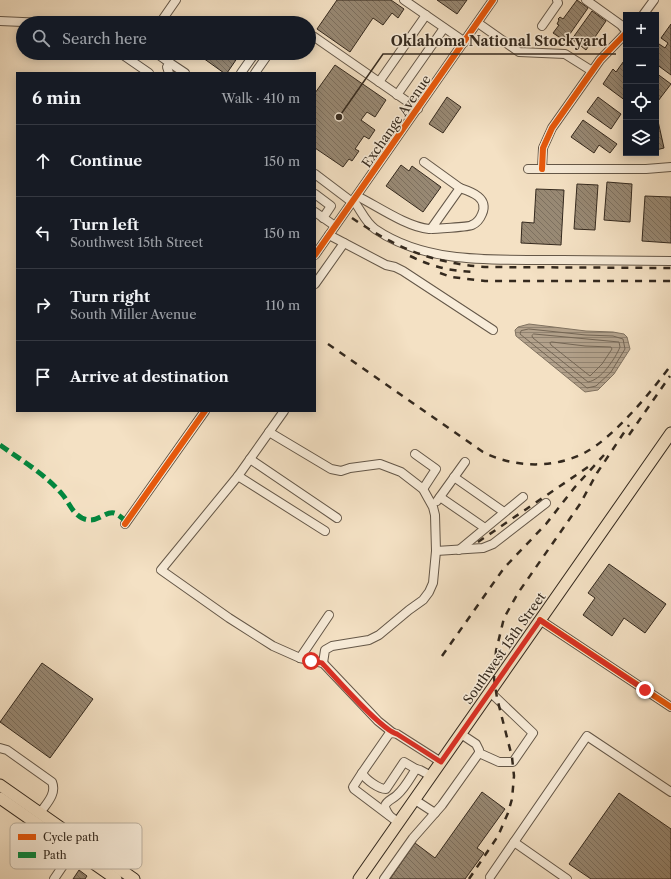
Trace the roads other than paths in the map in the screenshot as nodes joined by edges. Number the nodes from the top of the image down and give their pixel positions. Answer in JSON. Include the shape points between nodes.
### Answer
{"nodes":[{"id":1,"x":176,"y":0,"type":"edge"},
{"id":2,"x":404,"y":0,"type":"edge"},
{"id":3,"x":493,"y":0,"type":"edge"},
{"id":4,"x":557,"y":0,"type":"edge"},
{"id":5,"x":586,"y":0,"type":"edge"},
{"id":6,"x":654,"y":0,"type":"edge"},
{"id":7,"x":645,"y":12,"type":"edge"},
{"id":8,"x":426,"y":15,"type":"junction"},
{"id":9,"x":165,"y":16,"type":"edge"},
{"id":10,"x":0,"y":21,"type":"edge"},
{"id":11,"x":16,"y":22,"type":"edge"},
{"id":12,"x":478,"y":23,"type":"junction"},
{"id":13,"x":542,"y":26,"type":"dead end"},
{"id":14,"x":444,"y":28,"type":"junction"},
{"id":15,"x":623,"y":28,"type":"edge"},
{"id":16,"x":623,"y":35,"type":"edge"},
{"id":17,"x":316,"y":38,"type":"edge"},
{"id":18,"x":465,"y":42,"type":"junction"},
{"id":19,"x":130,"y":60,"type":"edge"},
{"id":20,"x":166,"y":60,"type":"edge"},
{"id":21,"x":251,"y":60,"type":"edge"},
{"id":22,"x":264,"y":60,"type":"edge"},
{"id":23,"x":170,"y":63,"type":"junction"},
{"id":24,"x":592,"y":71,"type":"junction"},
{"id":25,"x":148,"y":72,"type":"edge"},
{"id":26,"x":169,"y":72,"type":"edge"},
{"id":27,"x":184,"y":72,"type":"edge"},
{"id":28,"x":242,"y":72,"type":"edge"},
{"id":29,"x":256,"y":72,"type":"edge"},
{"id":30,"x":379,"y":82,"type":"junction"},
{"id":31,"x":397,"y":95,"type":"junction"},
{"id":32,"x":418,"y":109,"type":"junction"},
{"id":33,"x":424,"y":162,"type":"dead end"},
{"id":34,"x":671,"y":167,"type":"edge"},
{"id":35,"x":528,"y":169,"type":"dead end"},
{"id":36,"x":542,"y":169,"type":"junction"},
{"id":37,"x":316,"y":175,"type":"edge"},
{"id":38,"x":460,"y":188,"type":"junction"},
{"id":39,"x":316,"y":195,"type":"edge"},
{"id":40,"x":354,"y":199,"type":"junction"},
{"id":41,"x":316,"y":213,"type":"edge"},
{"id":42,"x":323,"y":218,"type":"junction"},
{"id":43,"x":335,"y":226,"type":"junction"},
{"id":44,"x":431,"y":229,"type":"junction"},
{"id":45,"x":329,"y":235,"type":"junction"},
{"id":46,"x":344,"y":243,"type":"junction"},
{"id":47,"x":316,"y":254,"type":"edge"},
{"id":48,"x":671,"y":261,"type":"edge"},
{"id":49,"x":316,"y":283,"type":"edge"},
{"id":50,"x":493,"y":330,"type":"dead end"},
{"id":51,"x":204,"y":412,"type":"edge"},
{"id":52,"x":283,"y":412,"type":"edge"},
{"id":53,"x":269,"y":432,"type":"junction"},
{"id":54,"x":671,"y":433,"type":"edge"},
{"id":55,"x":415,"y":454,"type":"dead end"},
{"id":56,"x":250,"y":459,"type":"junction"},
{"id":57,"x":465,"y":462,"type":"dead end"},
{"id":58,"x":238,"y":476,"type":"junction"},
{"id":59,"x":454,"y":477,"type":"junction"},
{"id":60,"x":423,"y":489,"type":"junction"},
{"id":61,"x":440,"y":497,"type":"junction"},
{"id":62,"x":523,"y":497,"type":"dead end"},
{"id":63,"x":546,"y":503,"type":"dead end"},
{"id":64,"x":433,"y":507,"type":"junction"},
{"id":65,"x":504,"y":512,"type":"junction"},
{"id":66,"x":337,"y":518,"type":"dead end"},
{"id":67,"x":125,"y":524,"type":"dead end"},
{"id":68,"x":485,"y":528,"type":"junction"},
{"id":69,"x":325,"y":531,"type":"dead end"},
{"id":70,"x":459,"y":550,"type":"junction"},
{"id":71,"x":436,"y":551,"type":"junction"},
{"id":72,"x":329,"y":615,"type":"dead end"},
{"id":73,"x":540,"y":620,"type":"junction"},
{"id":74,"x":300,"y":658,"type":"junction"},
{"id":75,"x":322,"y":663,"type":"junction"},
{"id":76,"x":490,"y":692,"type":"junction"},
{"id":77,"x":671,"y":707,"type":"edge"},
{"id":78,"x":393,"y":733,"type":"junction"},
{"id":79,"x":461,"y":734,"type":"junction"},
{"id":80,"x":0,"y":748,"type":"edge"},
{"id":81,"x":479,"y":753,"type":"junction"},
{"id":82,"x":441,"y":762,"type":"junction"},
{"id":83,"x":416,"y":769,"type":"junction"},
{"id":84,"x":362,"y":774,"type":"junction"},
{"id":85,"x":431,"y":776,"type":"junction"},
{"id":86,"x":0,"y":785,"type":"edge"},
{"id":87,"x":671,"y":792,"type":"edge"},
{"id":88,"x":0,"y":798,"type":"edge"},
{"id":89,"x":415,"y":800,"type":"junction"},
{"id":90,"x":40,"y":813,"type":"junction"},
{"id":91,"x":435,"y":813,"type":"junction"},
{"id":92,"x":389,"y":815,"type":"junction"},
{"id":93,"x":41,"y":823,"type":"edge"},
{"id":94,"x":52,"y":823,"type":"edge"},
{"id":95,"x":399,"y":823,"type":"junction"},
{"id":96,"x":514,"y":842,"type":"junction"},
{"id":97,"x":61,"y":869,"type":"edge"},
{"id":98,"x":105,"y":869,"type":"edge"},
{"id":99,"x":117,"y":869,"type":"edge"},
{"id":100,"x":490,"y":877,"type":"dead end"},
{"id":101,"x":54,"y":879,"type":"edge"},
{"id":102,"x":116,"y":879,"type":"edge"},
{"id":103,"x":134,"y":879,"type":"edge"},
{"id":104,"x":359,"y":879,"type":"edge"},
{"id":105,"x":384,"y":879,"type":"edge"},
{"id":106,"x":567,"y":879,"type":"edge"}],
"edges":[{"from":1,"to":9,"type":"street"},
{"from":2,"to":8,"type":"street"},
{"from":3,"to":12,"type":"street","name":"Exchange Avenue"},
{"from":4,"to":13,"type":"street","via":[[558,3]]},
{"from":5,"to":15,"type":"street"},
{"from":6,"to":7,"type":"street"},
{"from":8,"to":14,"type":"street"},
{"from":8,"to":30,"type":"street"},
{"from":10,"to":11,"type":"street"},
{"from":12,"to":18,"type":"street","name":"Exchange Avenue"},
{"from":12,"to":24,"type":"street","via":[[519,52],[565,54]]},
{"from":14,"to":18,"type":"street"},
{"from":14,"to":31,"type":"street"},
{"from":16,"to":24,"type":"street"},
{"from":17,"to":30,"type":"street"},
{"from":18,"to":32,"type":"street","name":"Exchange Avenue"},
{"from":19,"to":25,"type":"street"},
{"from":20,"to":23,"type":"street"},
{"from":21,"to":28,"type":"street"},
{"from":22,"to":29,"type":"street"},
{"from":23,"to":26,"type":"street","via":[[167,67]]},
{"from":23,"to":27,"type":"street"},
{"from":24,"to":36,"type":"street","via":[[547,137],[542,148]]},
{"from":30,"to":31,"type":"street"},
{"from":31,"to":32,"type":"street"},
{"from":32,"to":40,"type":"street","name":"Exchange Avenue"},
{"from":33,"to":38,"type":"street"},
{"from":34,"to":36,"type":"street"},
{"from":35,"to":36,"type":"street"},
{"from":37,"to":40,"type":"street"},
{"from":38,"to":44,"type":"street"},
{"from":38,"to":44,"type":"street","via":[[480,197],[484,208],[479,220],[466,227]]},
{"from":39,"to":42,"type":"street","via":[[331,206]]},
{"from":40,"to":43,"type":"street","name":"Exchange Avenue"},
{"from":40,"to":44,"type":"street","via":[[407,223]]},
{"from":40,"to":48,"type":"street","via":[[368,223],[376,229],[404,244],[441,255],[489,259]]},
{"from":41,"to":42,"type":"street"},
{"from":42,"to":43,"type":"street"},
{"from":43,"to":45,"type":"street","name":"Exchange Avenue"},
{"from":45,"to":46,"type":"street"},
{"from":45,"to":47,"type":"street","name":"Exchange Avenue"},
{"from":46,"to":49,"type":"street"},
{"from":46,"to":50,"type":"street","via":[[403,271]]},
{"from":51,"to":67,"type":"street"},
{"from":52,"to":53,"type":"street"},
{"from":53,"to":56,"type":"street"},
{"from":53,"to":60,"type":"street","via":[[331,469],[342,471],[380,464],[401,472]]},
{"from":54,"to":73,"type":"main road","name":"Southwest 15th Street"},
{"from":55,"to":60,"type":"street","via":[[436,469]]},
{"from":56,"to":58,"type":"street"},
{"from":56,"to":66,"type":"street"},
{"from":57,"to":59,"type":"street"},
{"from":58,"to":69,"type":"street"},
{"from":58,"to":74,"type":"street","via":[[161,570],[273,646]]},
{"from":59,"to":61,"type":"street"},
{"from":59,"to":65,"type":"street"},
{"from":60,"to":64,"type":"street"},
{"from":61,"to":64,"type":"street"},
{"from":61,"to":68,"type":"street"},
{"from":62,"to":65,"type":"street"},
{"from":63,"to":70,"type":"street","via":[[493,544],[483,548]]},
{"from":64,"to":71,"type":"street"},
{"from":65,"to":68,"type":"street"},
{"from":68,"to":70,"type":"street"},
{"from":70,"to":71,"type":"street"},
{"from":71,"to":75,"type":"street","via":[[433,583],[423,600],[379,635],[369,640],[332,646],[325,650]]},
{"from":72,"to":74,"type":"street"},
{"from":73,"to":76,"type":"main road","name":"Southwest 15th Street"},
{"from":73,"to":77,"type":"street"},
{"from":74,"to":75,"type":"street"},
{"from":75,"to":78,"type":"street"},
{"from":76,"to":79,"type":"main road","name":"Southwest 15th Street"},
{"from":76,"to":81,"type":"street","via":[[533,733],[513,762],[499,762]]},
{"from":78,"to":82,"type":"street"},
{"from":78,"to":84,"type":"street","via":[[389,734]]},
{"from":79,"to":81,"type":"street","via":[[478,747]]},
{"from":79,"to":82,"type":"main road","name":"Southwest 15th Street"},
{"from":80,"to":90,"type":"street","via":[[7,750],[52,782],[53,793]]},
{"from":81,"to":91,"type":"street"},
{"from":82,"to":85,"type":"main road","name":"Southwest 15th Street"},
{"from":83,"to":84,"type":"street","via":[[404,762],[386,789]]},
{"from":83,"to":85,"type":"street"},
{"from":83,"to":92,"type":"street","via":[[403,788],[385,805]]},
{"from":84,"to":92,"type":"street","via":[[354,789]]},
{"from":85,"to":89,"type":"main road","name":"Southwest 15th Street"},
{"from":86,"to":90,"type":"main road"},
{"from":87,"to":96,"type":"street","via":[[587,736]]},
{"from":88,"to":93,"type":"main road"},
{"from":89,"to":91,"type":"street"},
{"from":89,"to":95,"type":"main road","name":"Southwest 15th Street"},
{"from":90,"to":94,"type":"main road"},
{"from":91,"to":105,"type":"street","via":[[413,838]]},
{"from":92,"to":95,"type":"street"},
{"from":95,"to":104,"type":"main road","name":"Southwest 15th Street"},
{"from":96,"to":100,"type":"street"},
{"from":96,"to":106,"type":"street"},
{"from":97,"to":101,"type":"street"},
{"from":98,"to":102,"type":"main road"},
{"from":99,"to":103,"type":"main road"}]}
